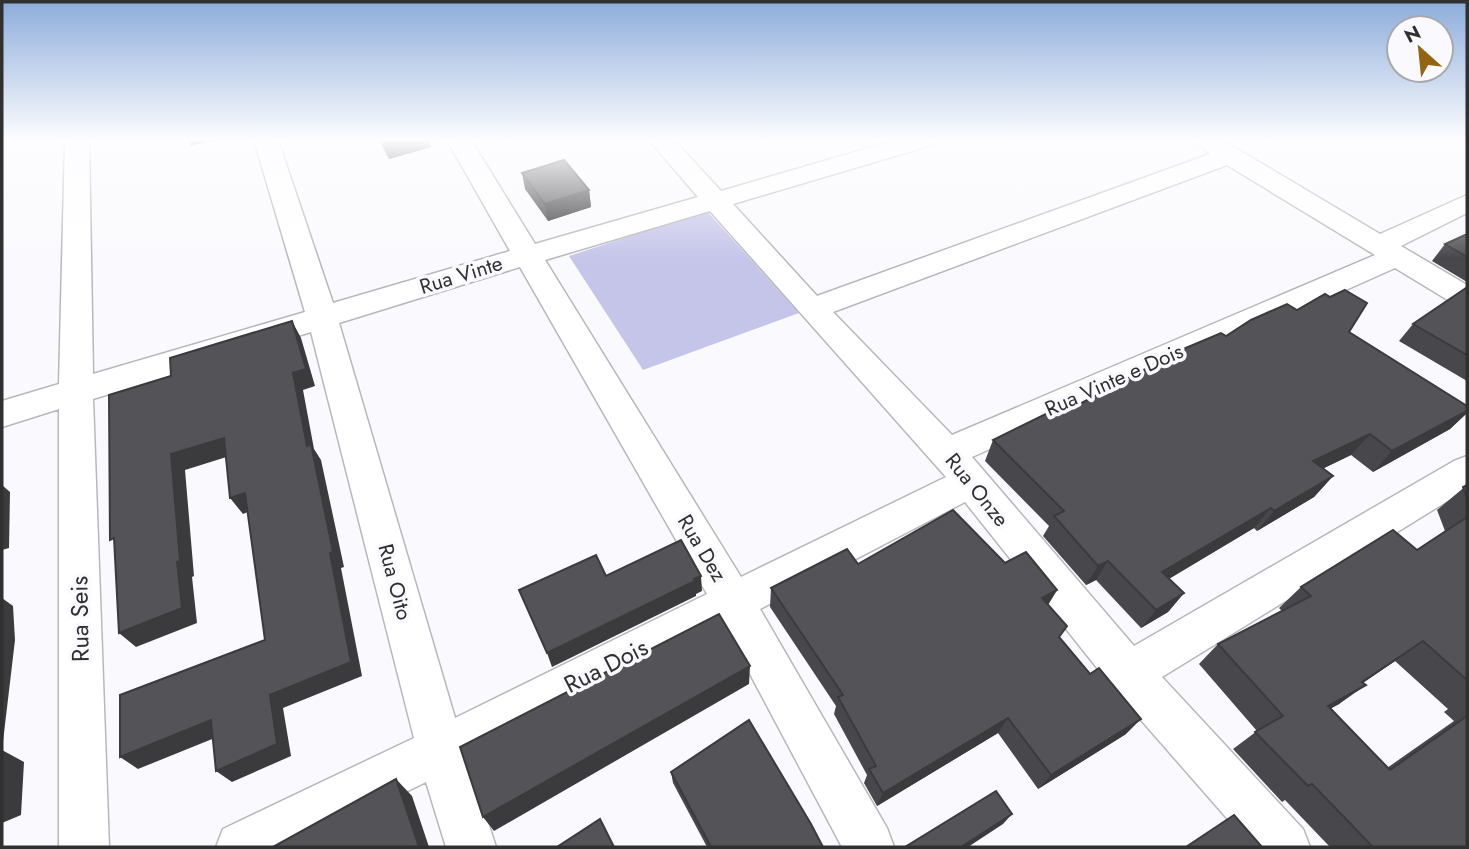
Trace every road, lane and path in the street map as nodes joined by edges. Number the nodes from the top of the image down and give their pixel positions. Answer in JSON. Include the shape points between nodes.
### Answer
{"nodes":[{"id":1,"x":77,"y":180,"type":"edge"},
{"id":2,"x":279,"y":180,"type":"edge"},
{"id":3,"x":483,"y":180,"type":"edge"},
{"id":4,"x":695,"y":180,"type":"edge"},
{"id":5,"x":787,"y":180,"type":"edge"},
{"id":6,"x":1163,"y":180,"type":"edge"},
{"id":7,"x":1271,"y":180,"type":"edge"},
{"id":8,"x":713,"y":201,"type":"junction"},
{"id":9,"x":1467,"y":203,"type":"edge"},
{"id":10,"x":1388,"y":251,"type":"junction"},
{"id":11,"x":528,"y":255,"type":"junction"},
{"id":12,"x":1467,"y":298,"type":"edge"},
{"id":13,"x":812,"y":309,"type":"junction"},
{"id":14,"x":322,"y":316,"type":"junction"},
{"id":15,"x":76,"y":391,"type":"junction"},
{"id":16,"x":2,"y":414,"type":"edge"},
{"id":17,"x":958,"y":468,"type":"junction"},
{"id":18,"x":1467,"y":471,"type":"edge"},
{"id":19,"x":733,"y":601,"type":"junction"},
{"id":20,"x":1129,"y":673,"type":"junction"},
{"id":21,"x":441,"y":751,"type":"junction"},
{"id":22,"x":869,"y":846,"type":"edge"},
{"id":23,"x":84,"y":847,"type":"edge"},
{"id":24,"x":241,"y":847,"type":"edge"},
{"id":25,"x":471,"y":847,"type":"edge"},
{"id":26,"x":1284,"y":847,"type":"edge"}],
"edges":[{"from":1,"to":15,"type":"street","name":"Rua Seis"},
{"from":2,"to":14,"type":"street","name":"Rua Oito"},
{"from":3,"to":11,"type":"street","name":"Rua Dez"},
{"from":4,"to":8,"type":"street","name":"Rua Onze"},
{"from":5,"to":8,"type":"street","name":"Rua Vinte"},
{"from":6,"to":13,"type":"street"},
{"from":7,"to":10,"type":"street"},
{"from":8,"to":11,"type":"street","name":"Rua Vinte"},
{"from":8,"to":13,"type":"street","name":"Rua Onze"},
{"from":9,"to":10,"type":"street","name":"Rua Vinte e Dois"},
{"from":10,"to":12,"type":"street"},
{"from":10,"to":17,"type":"street","name":"Rua Vinte e Dois"},
{"from":11,"to":14,"type":"street","name":"Rua Vinte"},
{"from":11,"to":19,"type":"street","name":"Rua Dez"},
{"from":13,"to":17,"type":"street","name":"Rua Onze"},
{"from":14,"to":15,"type":"street","name":"Rua Vinte"},
{"from":14,"to":21,"type":"street","name":"Rua Oito"},
{"from":15,"to":16,"type":"street","name":"Rua Vinte"},
{"from":15,"to":23,"type":"street","name":"Rua Seis"},
{"from":17,"to":19,"type":"street","name":"Rua Dois"},
{"from":17,"to":20,"type":"street","name":"Rua Onze"},
{"from":18,"to":20,"type":"street"},
{"from":19,"to":21,"type":"street","name":"Rua Dois"},
{"from":19,"to":22,"type":"street","name":"Rua Dez"},
{"from":20,"to":26,"type":"street","name":"Rua Onze"},
{"from":21,"to":24,"type":"street","name":"Rua Dois"},
{"from":21,"to":25,"type":"street","name":"Rua Oito"}]}
